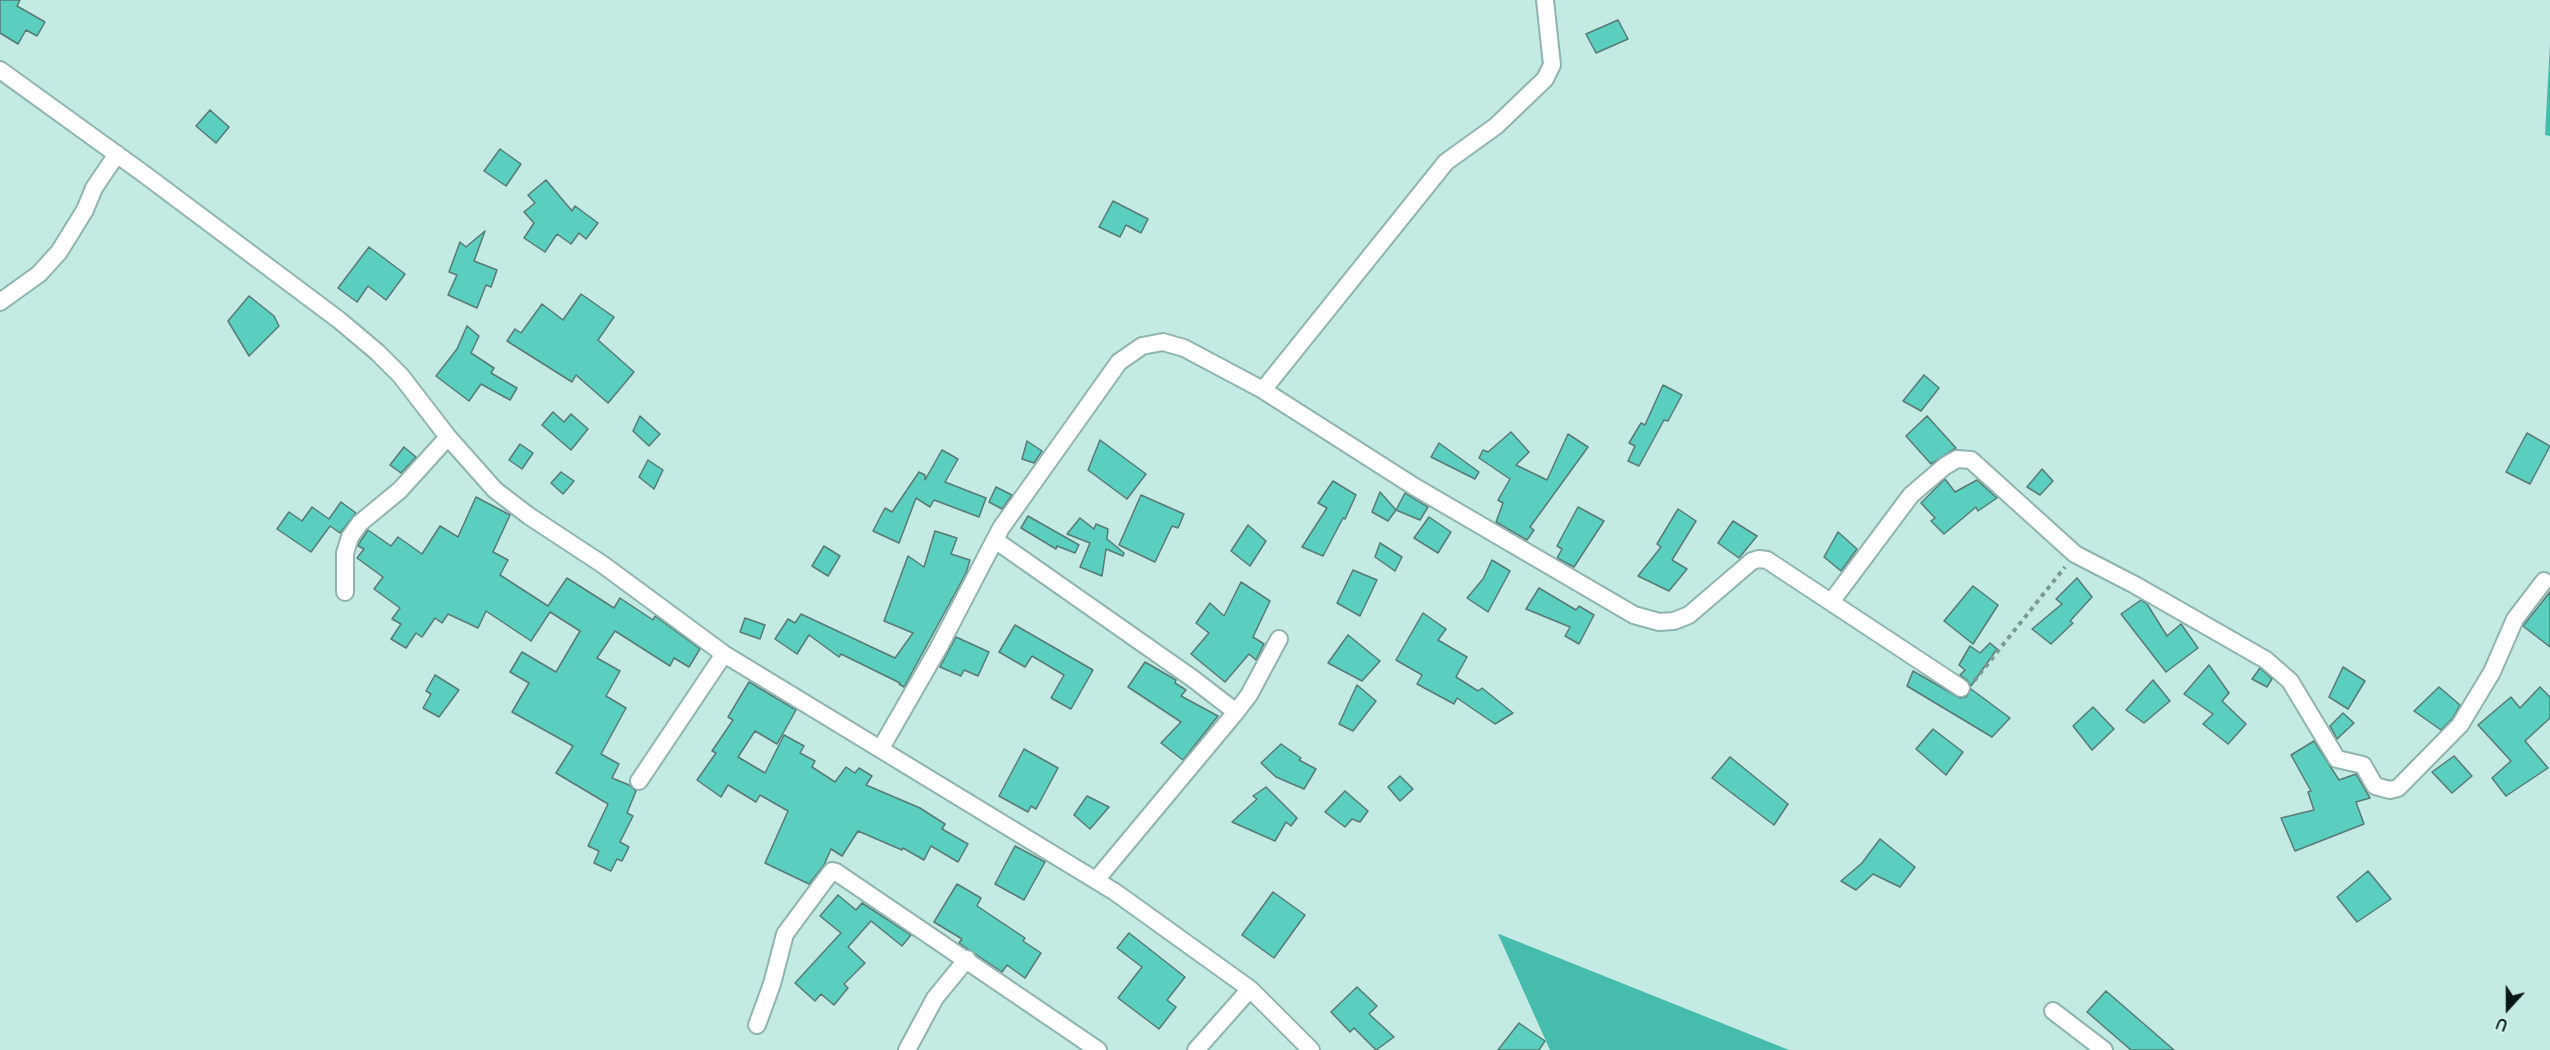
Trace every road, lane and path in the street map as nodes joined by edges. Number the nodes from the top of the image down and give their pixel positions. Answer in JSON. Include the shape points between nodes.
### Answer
{"nodes":[{"id":1,"x":1545,"y":0,"type":"edge"},
{"id":2,"x":0,"y":70,"type":"edge"},
{"id":3,"x":117,"y":154,"type":"junction"},
{"id":4,"x":0,"y":302,"type":"edge"},
{"id":5,"x":1263,"y":390,"type":"junction"},
{"id":6,"x":448,"y":437,"type":"junction"},
{"id":7,"x":995,"y":540,"type":"junction"},
{"id":8,"x":2075,"y":554,"type":"junction"},
{"id":9,"x":2544,"y":581,"type":"dead end"},
{"id":10,"x":345,"y":592,"type":"dead end"},
{"id":11,"x":1831,"y":602,"type":"junction"},
{"id":12,"x":1279,"y":639,"type":"dead end"},
{"id":13,"x":724,"y":654,"type":"junction"},
{"id":14,"x":1962,"y":688,"type":"joint"},
{"id":15,"x":1236,"y":712,"type":"junction"},
{"id":16,"x":881,"y":748,"type":"junction"},
{"id":17,"x":639,"y":781,"type":"dead end"},
{"id":18,"x":1096,"y":879,"type":"junction"},
{"id":19,"x":967,"y":959,"type":"junction"},
{"id":20,"x":1250,"y":989,"type":"junction"},
{"id":21,"x":2053,"y":1011,"type":"dead end"},
{"id":22,"x":756,"y":1025,"type":"dead end"},
{"id":23,"x":907,"y":1050,"type":"edge"},
{"id":24,"x":1098,"y":1050,"type":"edge"},
{"id":25,"x":1196,"y":1050,"type":"edge"},
{"id":26,"x":1311,"y":1050,"type":"edge"},
{"id":27,"x":2104,"y":1050,"type":"edge"}],
"edges":[{"from":1,"to":5,"type":"street","via":[[1552,65],[1545,79],[1496,126],[1446,162]]},
{"from":2,"to":3,"type":"street"},
{"from":3,"to":4,"type":"street","via":[[59,252],[39,274]]},
{"from":3,"to":6,"type":"street","via":[[370,346],[401,376]]},
{"from":5,"to":7,"type":"street","via":[[1184,348],[1162,342],[1142,346],[1119,362],[1102,384]]},
{"from":5,"to":11,"type":"street","via":[[1415,487],[1634,615],[1659,622],[1689,615],[1759,559],[1774,563]]},
{"from":6,"to":10,"type":"street","via":[[350,537],[345,553]]},
{"from":6,"to":13,"type":"street","via":[[495,490]]},
{"from":7,"to":15,"type":"street"},
{"from":7,"to":16,"type":"street"},
{"from":8,"to":9,"type":"street","via":[[2266,660],[2290,681],[2337,759],[2363,765],[2375,786],[2390,790],[2398,788],[2460,725],[2492,672],[2515,619]]},
{"from":8,"to":11,"type":"street","via":[[1971,460],[1957,459],[1911,495]]},
{"from":8,"to":14,"type":"path","via":[[1971,686]]},
{"from":11,"to":14,"type":"street"},
{"from":12,"to":15,"type":"street"},
{"from":13,"to":16,"type":"street"},
{"from":13,"to":17,"type":"street"},
{"from":15,"to":18,"type":"street"},
{"from":16,"to":18,"type":"street"},
{"from":18,"to":20,"type":"street"},
{"from":19,"to":22,"type":"street","via":[[832,871],[785,934]]},
{"from":19,"to":23,"type":"street","via":[[935,998]]},
{"from":19,"to":24,"type":"street"},
{"from":20,"to":25,"type":"street"},
{"from":20,"to":26,"type":"street"},
{"from":21,"to":27,"type":"street"}]}
